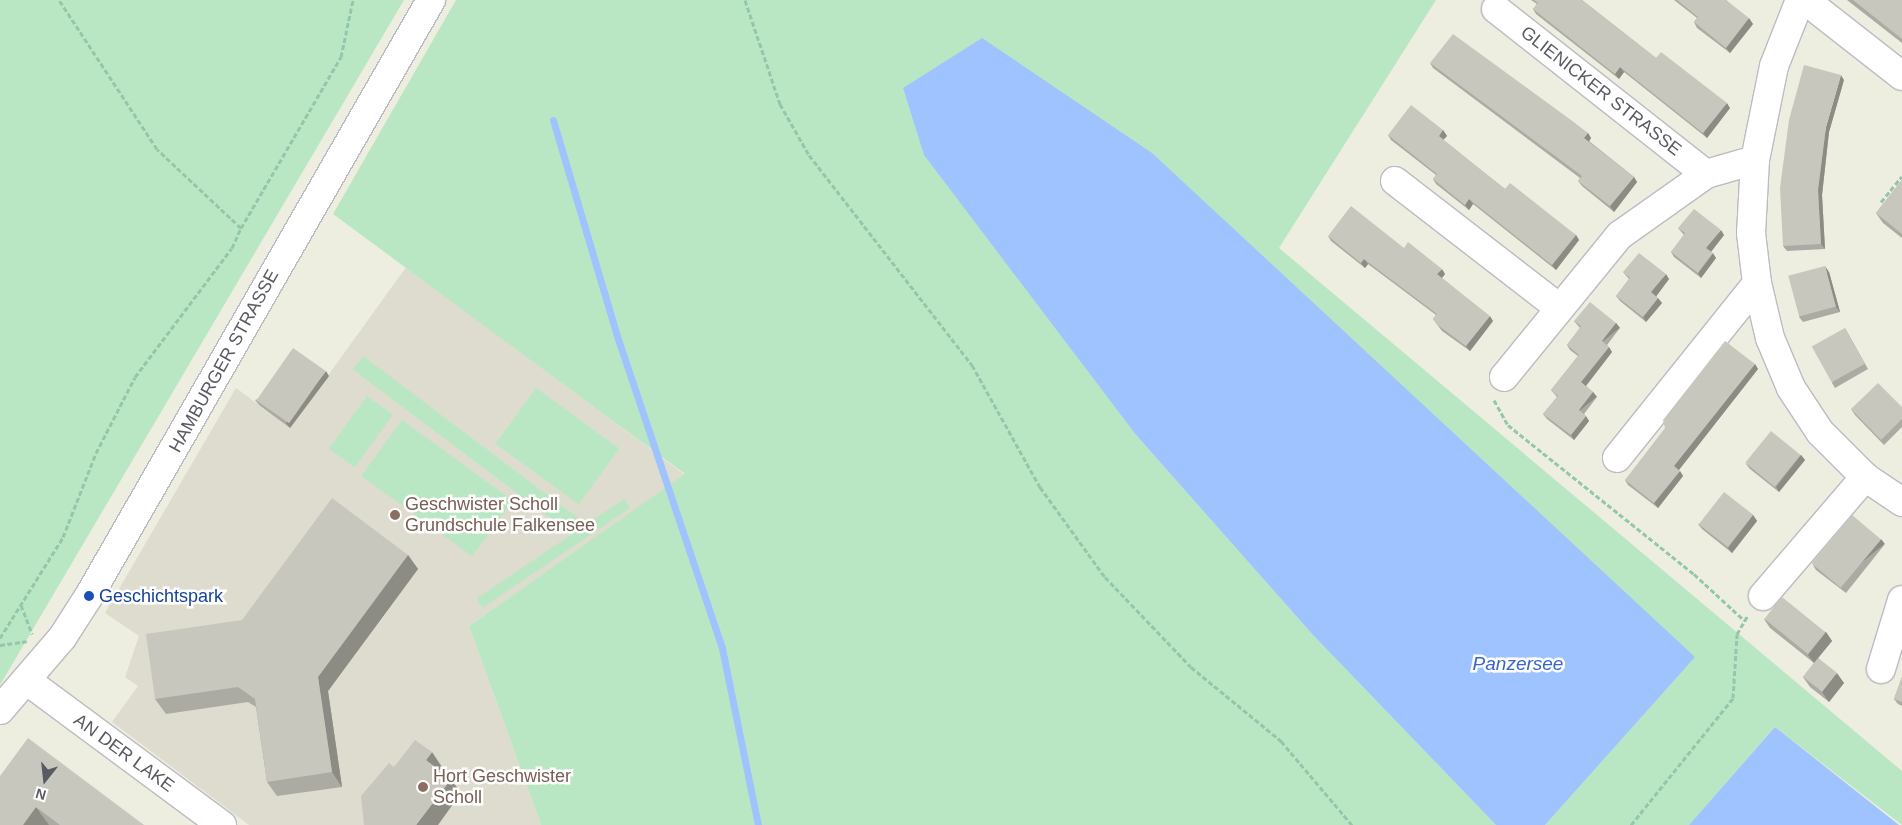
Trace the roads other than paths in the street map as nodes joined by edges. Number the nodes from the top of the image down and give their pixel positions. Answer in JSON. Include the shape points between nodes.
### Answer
{"nodes":[{"id":1,"x":431,"y":0,"type":"edge"},
{"id":2,"x":1800,"y":0,"type":"edge"},
{"id":3,"x":1804,"y":0,"type":"edge"},
{"id":4,"x":1496,"y":9,"type":"dead end"},
{"id":5,"x":1902,"y":76,"type":"edge"},
{"id":6,"x":1755,"y":160,"type":"junction"},
{"id":7,"x":1706,"y":174,"type":"junction"},
{"id":8,"x":1395,"y":181,"type":"dead end"},
{"id":9,"x":1757,"y":283,"type":"junction"},
{"id":10,"x":1558,"y":307,"type":"junction"},
{"id":11,"x":1504,"y":377,"type":"road end"},
{"id":12,"x":1617,"y":458,"type":"dead end"},
{"id":13,"x":1865,"y":477,"type":"junction"},
{"id":14,"x":1902,"y":502,"type":"edge"},
{"id":15,"x":1763,"y":596,"type":"road end"},
{"id":16,"x":1902,"y":600,"type":"edge"},
{"id":17,"x":1881,"y":669,"type":"dead end"},
{"id":18,"x":26,"y":680,"type":"junction"},
{"id":19,"x":0,"y":710,"type":"edge"},
{"id":20,"x":222,"y":825,"type":"edge"}],
"edges":[{"from":1,"to":18,"type":"street","name":"HAMBURGER STRASSE","via":[[145,503],[62,638]]},
{"from":2,"to":6,"type":"street","via":[[1774,66]]},
{"from":3,"to":5,"type":"street"},
{"from":4,"to":7,"type":"street","name":"GLIENICKER STRASSE"},
{"from":6,"to":7,"type":"street"},
{"from":6,"to":9,"type":"street","via":[[1752,233]]},
{"from":7,"to":10,"type":"street","via":[[1620,235]]},
{"from":8,"to":10,"type":"street"},
{"from":9,"to":12,"type":"street"},
{"from":9,"to":13,"type":"street","via":[[1770,338],[1791,388],[1820,432]]},
{"from":10,"to":11,"type":"street"},
{"from":13,"to":14,"type":"street"},
{"from":13,"to":15,"type":"street"},
{"from":16,"to":17,"type":"street"},
{"from":18,"to":19,"type":"street","name":"HAMBURGER STRASSE"},
{"from":18,"to":20,"type":"street","name":"AN DER LAKE"}]}
